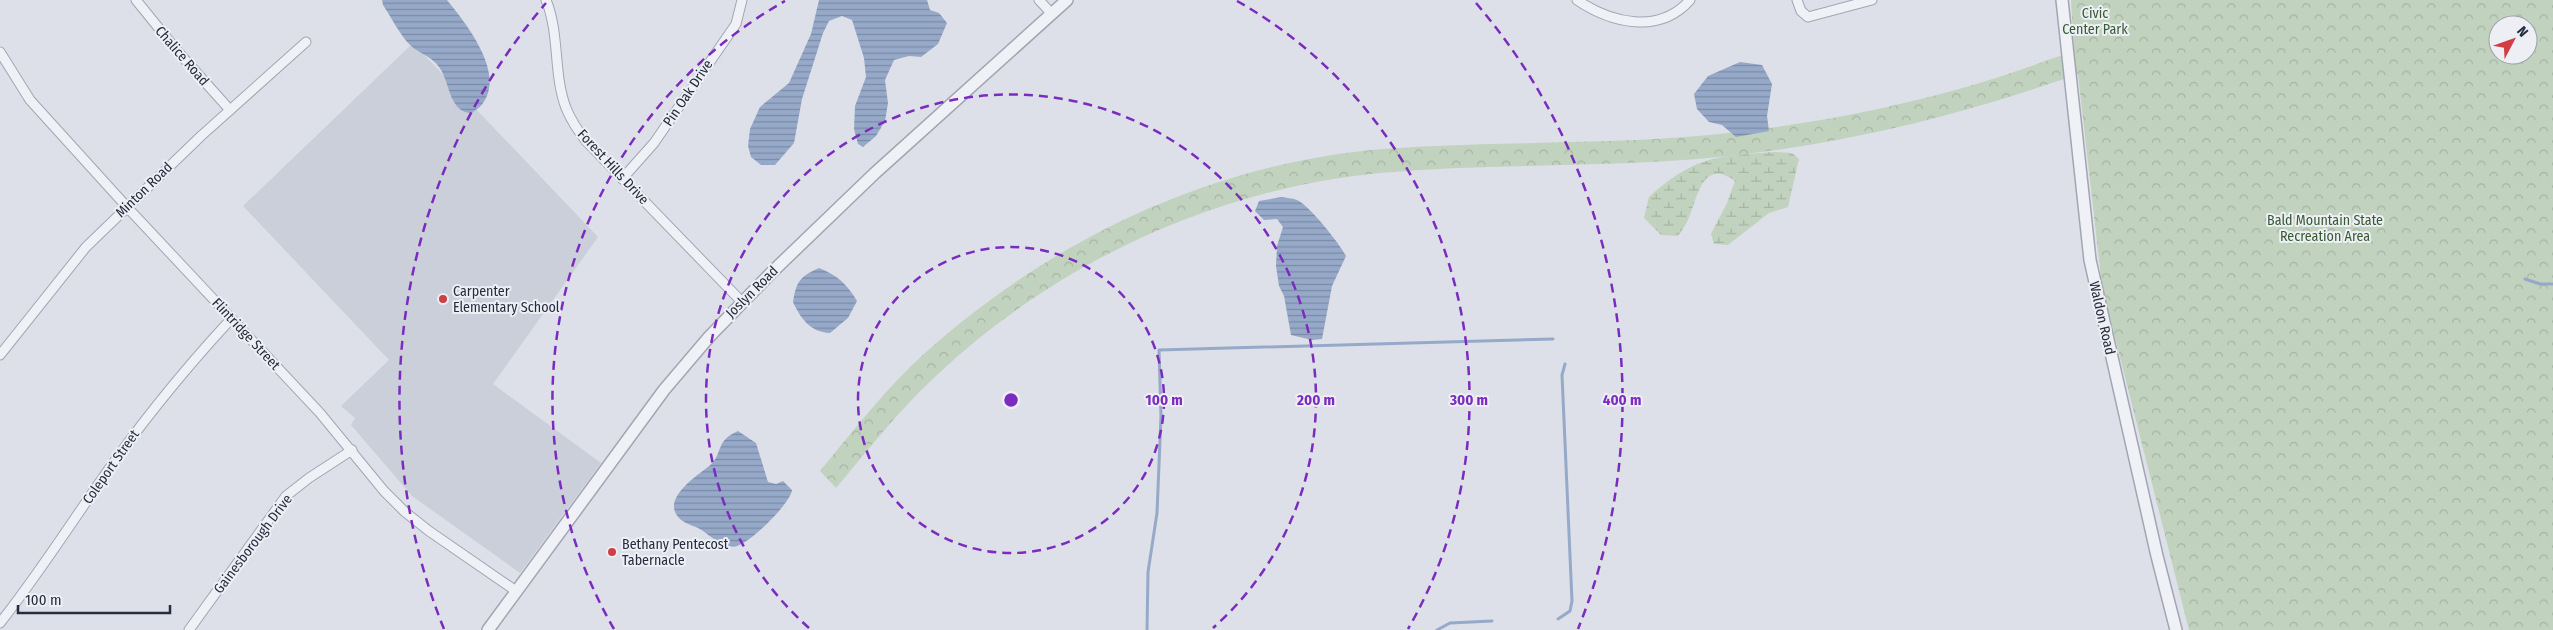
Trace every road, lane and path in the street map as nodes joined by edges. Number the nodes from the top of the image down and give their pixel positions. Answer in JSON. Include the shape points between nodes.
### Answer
{"nodes":[{"id":1,"x":136,"y":0,"type":"edge"},
{"id":2,"x":546,"y":0,"type":"edge"},
{"id":3,"x":742,"y":0,"type":"edge"},
{"id":4,"x":1039,"y":0,"type":"edge"},
{"id":5,"x":1067,"y":0,"type":"edge"},
{"id":6,"x":1577,"y":0,"type":"edge"},
{"id":7,"x":1690,"y":0,"type":"edge"},
{"id":8,"x":1797,"y":0,"type":"edge"},
{"id":9,"x":1872,"y":0,"type":"edge"},
{"id":10,"x":2062,"y":0,"type":"edge"},
{"id":11,"x":1052,"y":14,"type":"junction"},
{"id":12,"x":306,"y":42,"type":"dead end"},
{"id":13,"x":0,"y":52,"type":"edge"},
{"id":14,"x":230,"y":110,"type":"junction"},
{"id":15,"x":622,"y":178,"type":"junction"},
{"id":16,"x":127,"y":207,"type":"junction"},
{"id":17,"x":742,"y":302,"type":"junction"},
{"id":18,"x":231,"y":318,"type":"junction"},
{"id":19,"x":0,"y":355,"type":"edge"},
{"id":20,"x":352,"y":450,"type":"junction"},
{"id":21,"x":516,"y":591,"type":"junction"},
{"id":22,"x":0,"y":623,"type":"edge"},
{"id":23,"x":189,"y":630,"type":"edge"},
{"id":24,"x":488,"y":630,"type":"edge"},
{"id":25,"x":2176,"y":630,"type":"edge"}],
"edges":[{"from":1,"to":14,"type":"street","name":"Chalice Road"},
{"from":2,"to":15,"type":"street","name":"Forest Hills Drive","via":[[565,107],[586,142]]},
{"from":3,"to":15,"type":"street","name":"Pin Oak Drive","via":[[736,24],[654,143]]},
{"from":4,"to":11,"type":"street"},
{"from":5,"to":11,"type":"street","name":"Joslyn Road"},
{"from":6,"to":7,"type":"street","via":[[1611,18],[1642,23],[1661,20]]},
{"from":8,"to":9,"type":"street","via":[[1801,11],[1808,17]]},
{"from":10,"to":25,"type":"street","name":"Waldon Road","via":[[2089,255]]},
{"from":11,"to":17,"type":"street","name":"Joslyn Road","via":[[876,173]]},
{"from":12,"to":14,"type":"street","name":"Minton Road"},
{"from":13,"to":16,"type":"street","name":"Flintridge Street","via":[[30,100]]},
{"from":14,"to":16,"type":"street","name":"Minton Road"},
{"from":15,"to":17,"type":"street","name":"Forest Hills Drive"},
{"from":16,"to":18,"type":"street","name":"Flintridge Street"},
{"from":16,"to":19,"type":"street","name":"Minton Road","via":[[86,247]]},
{"from":17,"to":21,"type":"street","name":"Joslyn Road","via":[[664,390]]},
{"from":18,"to":20,"type":"street","name":"Flintridge Street"},
{"from":18,"to":22,"type":"street","name":"Coleport Street","via":[[142,423]]},
{"from":20,"to":21,"type":"street","name":"Flintridge Street","via":[[405,512]]},
{"from":20,"to":23,"type":"street","name":"Gainesborough Drive","via":[[286,496]]},
{"from":21,"to":24,"type":"street","name":"Joslyn Road"}]}
